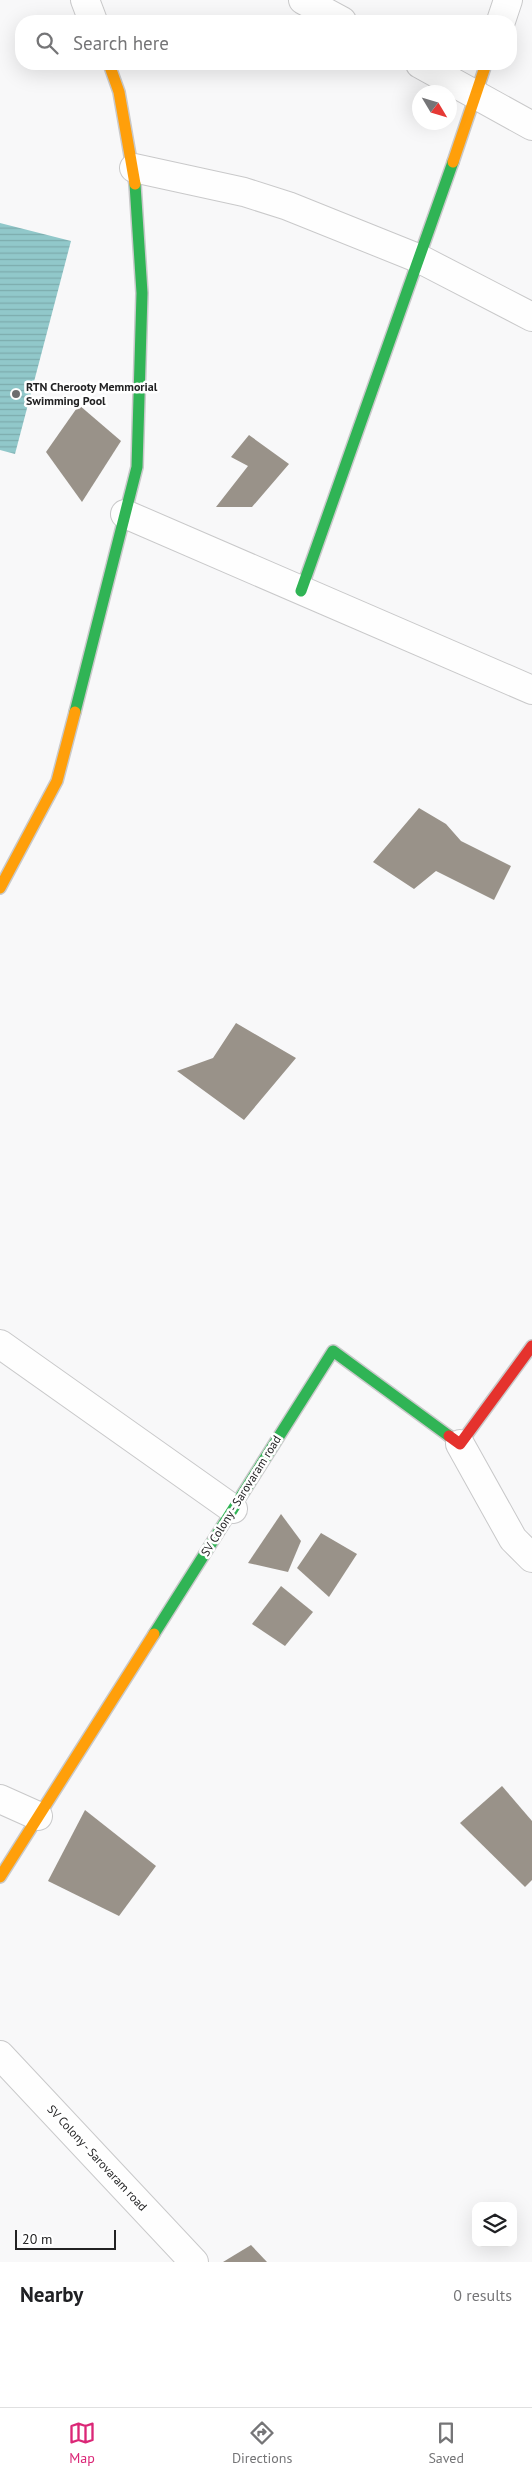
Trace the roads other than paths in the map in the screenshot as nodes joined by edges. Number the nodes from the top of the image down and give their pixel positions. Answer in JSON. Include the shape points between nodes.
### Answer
{"nodes":[{"id":1,"x":85,"y":0,"type":"edge"},
{"id":2,"x":303,"y":0,"type":"edge"},
{"id":3,"x":508,"y":0,"type":"edge"},
{"id":4,"x":91,"y":15,"type":"edge"},
{"id":5,"x":331,"y":15,"type":"edge"},
{"id":6,"x":503,"y":15,"type":"edge"},
{"id":7,"x":111,"y":70,"type":"edge"},
{"id":8,"x":431,"y":70,"type":"edge"},
{"id":9,"x":484,"y":70,"type":"edge"},
{"id":10,"x":476,"y":94,"type":"junction"},
{"id":11,"x":532,"y":126,"type":"edge"},
{"id":12,"x":134,"y":168,"type":"junction"},
{"id":13,"x":420,"y":259,"type":"junction"},
{"id":14,"x":532,"y":317,"type":"edge"},
{"id":15,"x":125,"y":514,"type":"junction"},
{"id":16,"x":301,"y":591,"type":"junction"},
{"id":17,"x":532,"y":690,"type":"edge"},
{"id":18,"x":0,"y":888,"type":"edge"},
{"id":19,"x":0,"y":1344,"type":"edge"},
{"id":20,"x":532,"y":1346,"type":"edge"},
{"id":21,"x":460,"y":1444,"type":"junction"},
{"id":22,"x":233,"y":1509,"type":"junction"},
{"id":23,"x":532,"y":1558,"type":"edge"},
{"id":24,"x":0,"y":1799,"type":"edge"},
{"id":25,"x":38,"y":1816,"type":"junction"},
{"id":26,"x":0,"y":1877,"type":"edge"},
{"id":27,"x":0,"y":2055,"type":"edge"},
{"id":28,"x":194,"y":2262,"type":"edge"}],
"edges":[{"from":1,"to":4,"type":"street"},
{"from":2,"to":5,"type":"street"},
{"from":3,"to":6,"type":"street"},
{"from":7,"to":12,"type":"street","via":[[119,92]]},
{"from":8,"to":10,"type":"street"},
{"from":9,"to":10,"type":"street"},
{"from":10,"to":11,"type":"street"},
{"from":10,"to":13,"type":"street"},
{"from":12,"to":13,"type":"street","via":[[244,192],[288,206]]},
{"from":12,"to":15,"type":"street","via":[[142,303],[137,467]]},
{"from":13,"to":14,"type":"street"},
{"from":13,"to":16,"type":"street"},
{"from":15,"to":16,"type":"street"},
{"from":15,"to":18,"type":"street","via":[[57,781]]},
{"from":16,"to":17,"type":"street"},
{"from":19,"to":22,"type":"street"},
{"from":20,"to":21,"type":"street"},
{"from":21,"to":22,"type":"street","name":"SV Colony - Sarovaram road","via":[[333,1351]]},
{"from":21,"to":23,"type":"street","via":[[513,1539]]},
{"from":22,"to":25,"type":"street","name":"SV Colony - Sarovaram road"},
{"from":24,"to":25,"type":"street"},
{"from":25,"to":26,"type":"street","name":"SV Colony - Sarovaram road"},
{"from":27,"to":28,"type":"street","name":"SV Colony - Sarovaram road"}]}
